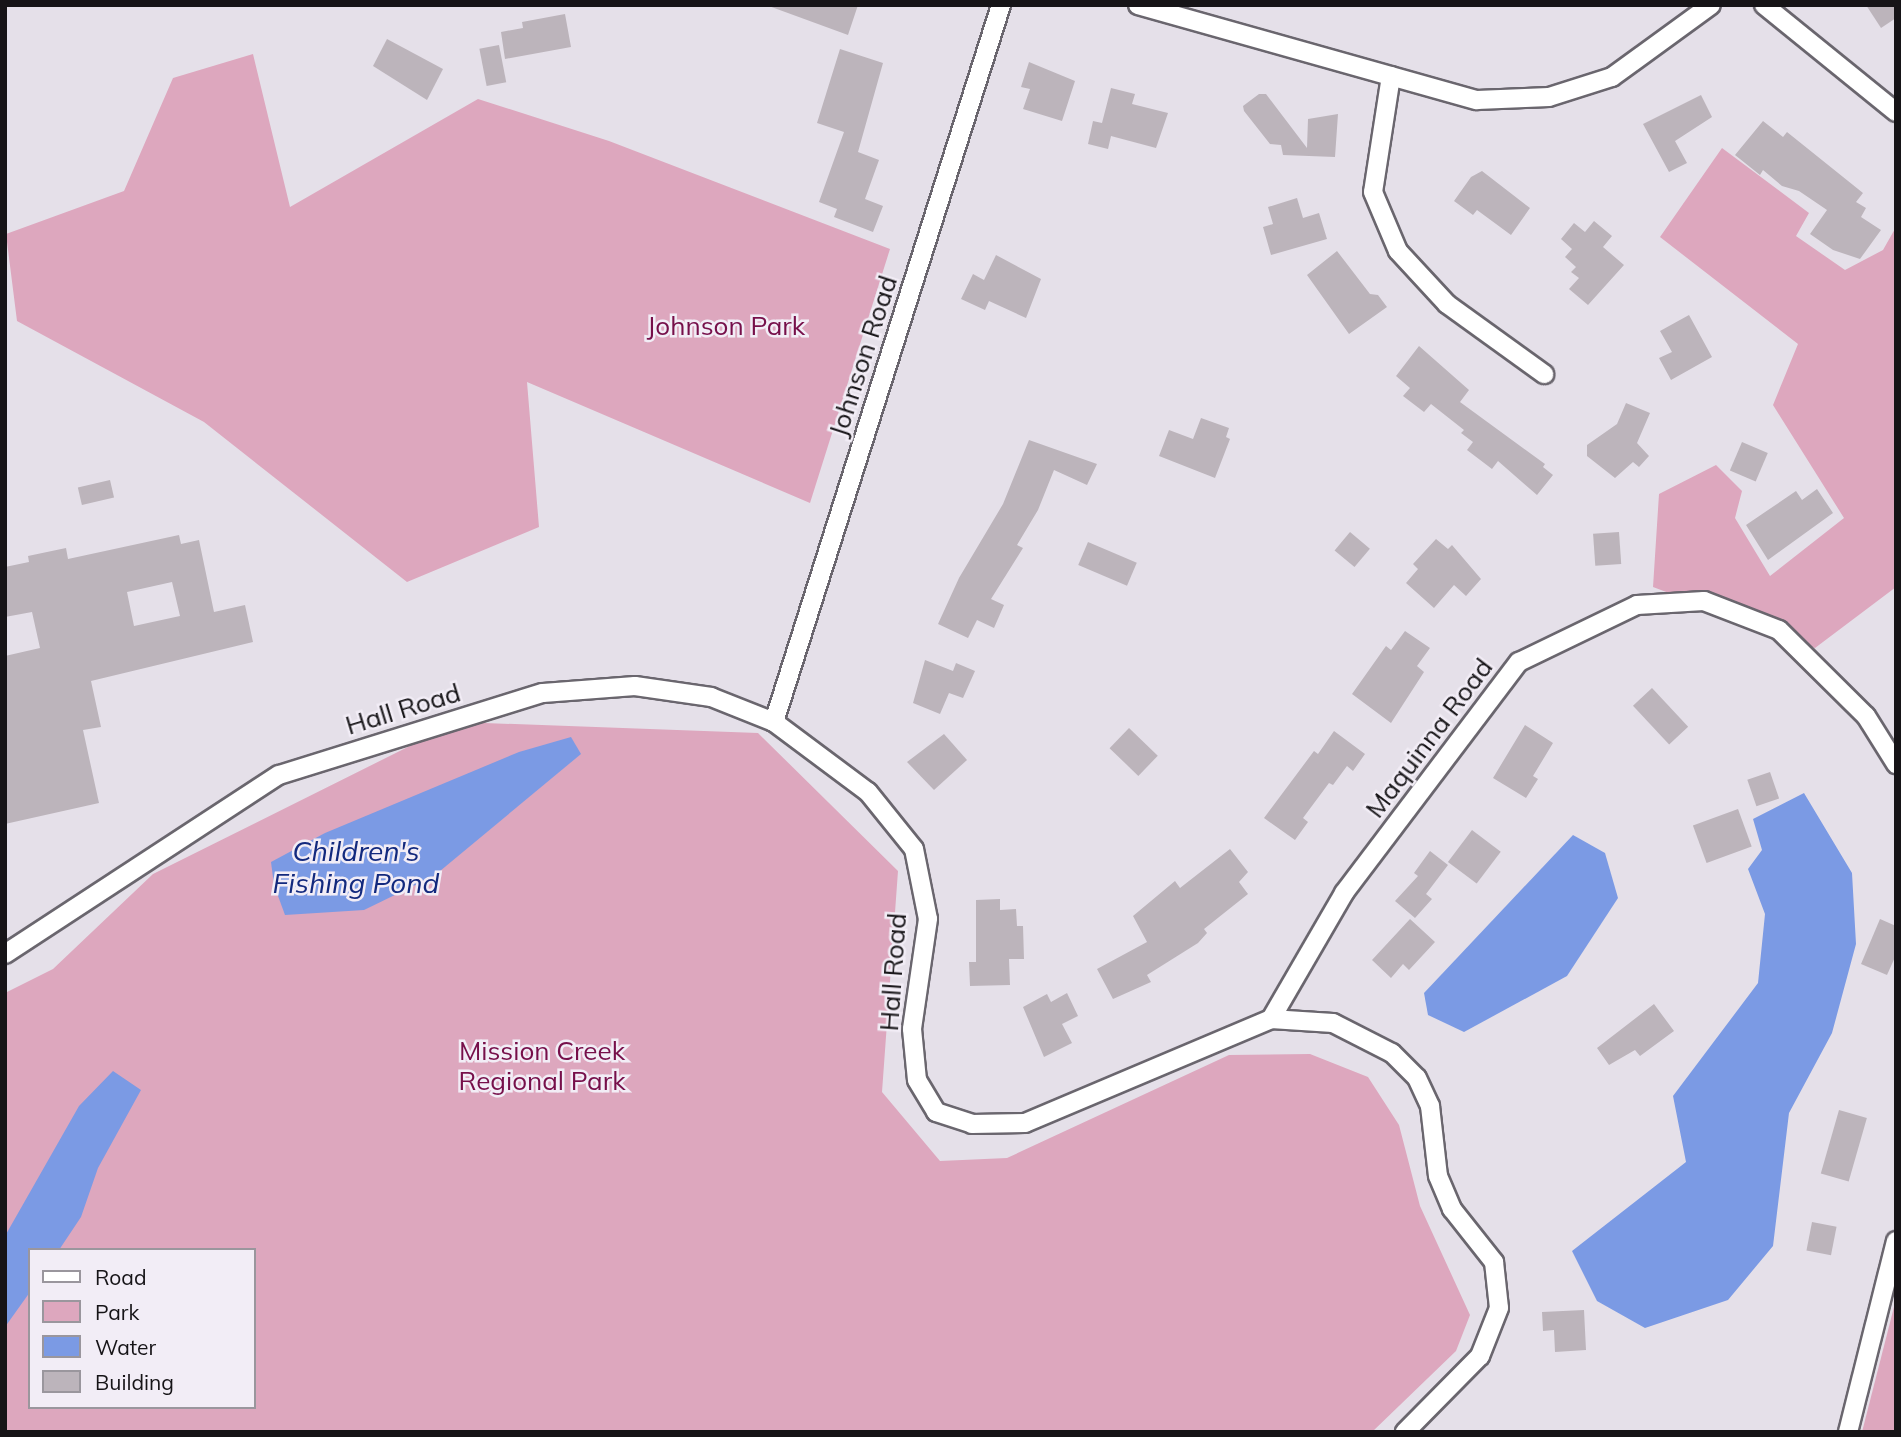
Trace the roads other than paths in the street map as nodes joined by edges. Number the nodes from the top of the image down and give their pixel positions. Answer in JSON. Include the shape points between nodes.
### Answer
{"nodes":[{"id":1,"x":1001,"y":5,"type":"edge"},
{"id":2,"x":1138,"y":5,"type":"edge"},
{"id":3,"x":1711,"y":5,"type":"edge"},
{"id":4,"x":1764,"y":5,"type":"edge"},
{"id":5,"x":1391,"y":76,"type":"junction"},
{"id":6,"x":1896,"y":112,"type":"edge"},
{"id":7,"x":1544,"y":374,"type":"dead end"},
{"id":8,"x":774,"y":722,"type":"junction"},
{"id":9,"x":1896,"y":764,"type":"edge"},
{"id":10,"x":5,"y":954,"type":"edge"},
{"id":11,"x":1271,"y":1019,"type":"junction"},
{"id":12,"x":1896,"y":1241,"type":"edge"},
{"id":13,"x":1405,"y":1432,"type":"edge"},
{"id":14,"x":1848,"y":1432,"type":"edge"}],
"edges":[{"from":1,"to":8,"type":"street","name":"Johnson Road"},
{"from":2,"to":5,"type":"street"},
{"from":3,"to":5,"type":"street","via":[[1612,77],[1549,97],[1478,100]]},
{"from":4,"to":6,"type":"street"},
{"from":5,"to":7,"type":"street","via":[[1373,192],[1398,251],[1447,304]]},
{"from":8,"to":10,"type":"street","name":"Hall Road","via":[[711,696],[635,686],[543,693],[279,775]]},
{"from":8,"to":11,"type":"street","name":"Hall Road","via":[[868,792],[914,849],[928,919],[912,1028],[917,1080],[936,1112],[972,1124],[1026,1123]]},
{"from":9,"to":11,"type":"street","name":"Maquinna Road","via":[[1866,716],[1779,630],[1704,601],[1637,604],[1519,663],[1344,893]]},
{"from":11,"to":13,"type":"street","name":"Hall Road","via":[[1333,1023],[1392,1053],[1417,1078],[1430,1107],[1438,1176],[1452,1209],[1494,1262],[1500,1308],[1480,1356]]},
{"from":12,"to":14,"type":"street"}]}
